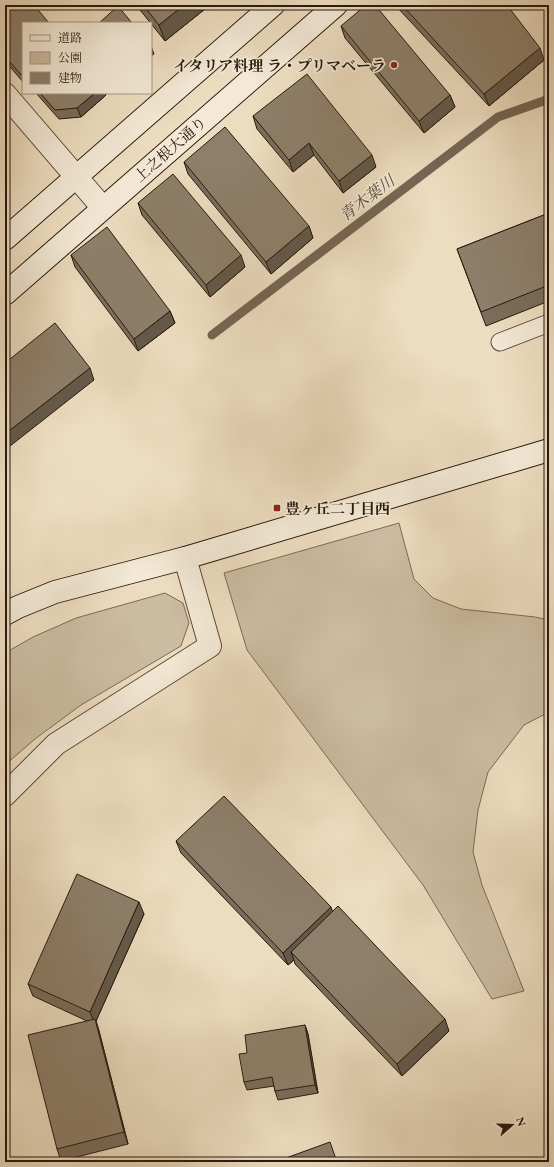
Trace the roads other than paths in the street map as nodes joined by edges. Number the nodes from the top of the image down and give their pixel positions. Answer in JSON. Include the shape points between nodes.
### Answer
{"nodes":[{"id":1,"x":273,"y":5,"type":"edge"},
{"id":2,"x":336,"y":5,"type":"edge"},
{"id":3,"x":5,"y":94,"type":"edge"},
{"id":4,"x":76,"y":177,"type":"junction"},
{"id":5,"x":103,"y":208,"type":"junction"},
{"id":6,"x":5,"y":239,"type":"edge"},
{"id":7,"x":5,"y":294,"type":"edge"},
{"id":8,"x":549,"y":323,"type":"edge"},
{"id":9,"x":500,"y":342,"type":"dead end"},
{"id":10,"x":549,"y":450,"type":"edge"},
{"id":11,"x":185,"y":558,"type":"junction"},
{"id":12,"x":5,"y":614,"type":"edge"},
{"id":13,"x":5,"y":794,"type":"edge"}],
"edges":[{"from":1,"to":4,"type":"street"},
{"from":2,"to":5,"type":"street","name":"上之根大通り"},
{"from":3,"to":4,"type":"street"},
{"from":4,"to":5,"type":"street"},
{"from":4,"to":6,"type":"street"},
{"from":5,"to":7,"type":"street","name":"上之根大通り"},
{"from":8,"to":9,"type":"lane"},
{"from":10,"to":11,"type":"street"},
{"from":11,"to":12,"type":"street","via":[[55,592]]},
{"from":11,"to":13,"type":"street","via":[[210,646],[56,744]]}]}
